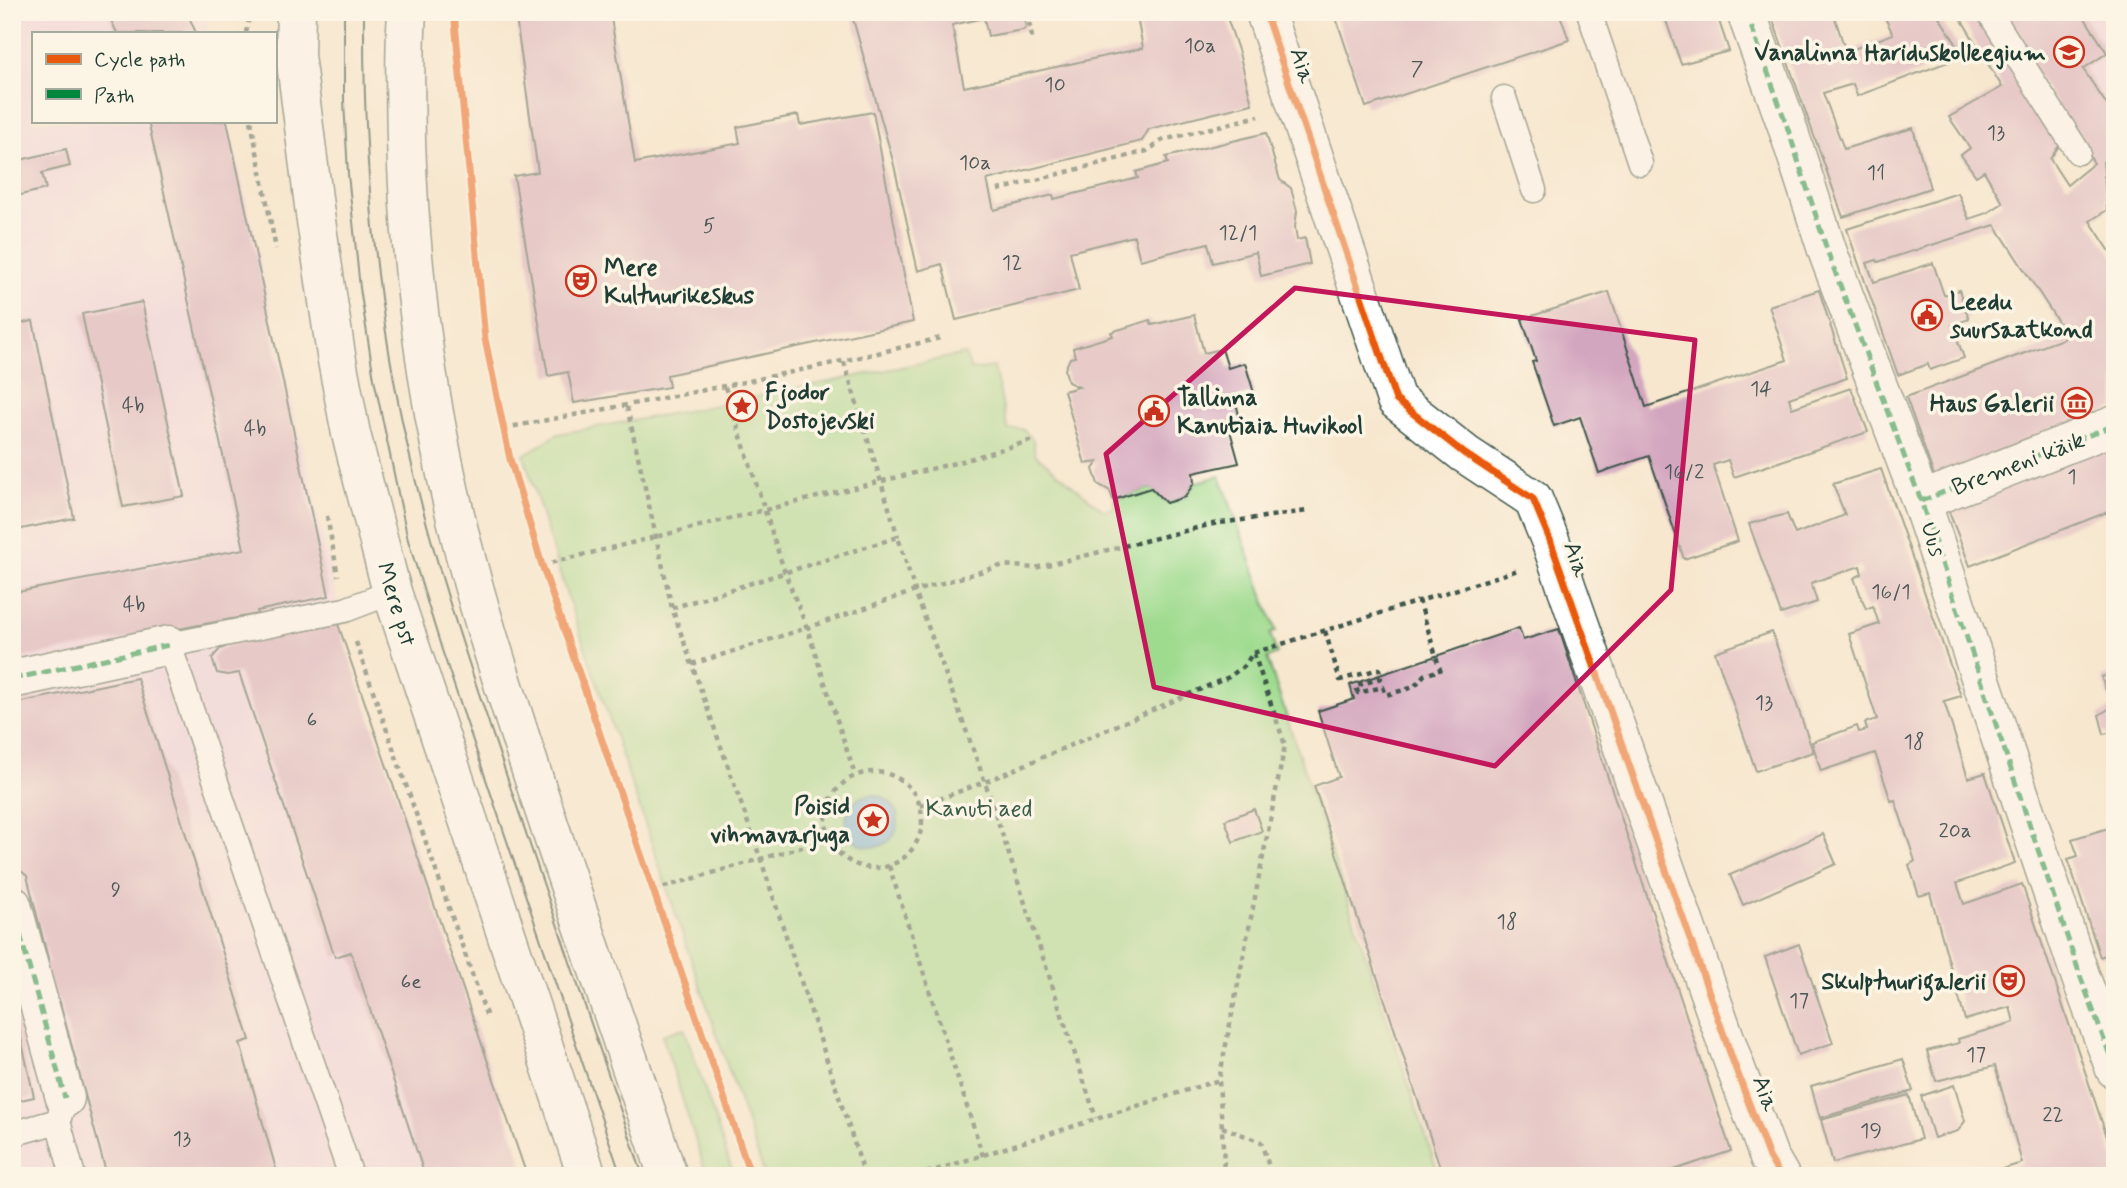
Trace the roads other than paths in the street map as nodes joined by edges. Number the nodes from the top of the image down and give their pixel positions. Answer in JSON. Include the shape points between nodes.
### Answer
{"nodes":[{"id":1,"x":296,"y":12,"type":"edge"},
{"id":2,"x":407,"y":12,"type":"edge"},
{"id":3,"x":1265,"y":12,"type":"edge"},
{"id":4,"x":1589,"y":12,"type":"edge"},
{"id":5,"x":1746,"y":12,"type":"edge"},
{"id":6,"x":1989,"y":12,"type":"edge"},
{"id":7,"x":1504,"y":98,"type":"dead end"},
{"id":8,"x":2078,"y":152,"type":"dead end"},
{"id":9,"x":1640,"y":163,"type":"dead end"},
{"id":10,"x":1534,"y":190,"type":"dead end"},
{"id":11,"x":2115,"y":425,"type":"edge"},
{"id":12,"x":1921,"y":501,"type":"junction"},
{"id":13,"x":392,"y":592,"type":"junction"},
{"id":14,"x":169,"y":645,"type":"junction"},
{"id":15,"x":12,"y":679,"type":"edge"},
{"id":16,"x":12,"y":905,"type":"edge"},
{"id":17,"x":2115,"y":1069,"type":"edge"},
{"id":18,"x":62,"y":1110,"type":"junction"},
{"id":19,"x":12,"y":1134,"type":"edge"},
{"id":20,"x":73,"y":1176,"type":"edge"},
{"id":21,"x":351,"y":1176,"type":"edge"},
{"id":22,"x":587,"y":1176,"type":"edge"},
{"id":23,"x":668,"y":1176,"type":"edge"},
{"id":24,"x":1780,"y":1176,"type":"edge"}],
"edges":[{"from":1,"to":13,"type":"street","name":"Mere pst","via":[[295,55],[336,355],[351,434]]},
{"from":2,"to":23,"type":"street","via":[[408,206],[414,271],[427,370],[460,537],[552,835]]},
{"from":3,"to":24,"type":"street","name":"Aia","via":[[1396,400],[1533,499],[1733,1061]]},
{"from":4,"to":9,"type":"lane"},
{"from":5,"to":12,"type":"street","name":"Uus","via":[[1832,263]]},
{"from":6,"to":8,"type":"lane"},
{"from":7,"to":10,"type":"lane"},
{"from":11,"to":12,"type":"street","name":"Bremeni käik"},
{"from":12,"to":17,"type":"street","name":"Uus"},
{"from":13,"to":14,"type":"lane","via":[[345,610]]},
{"from":13,"to":22,"type":"street","name":"Mere pst"},
{"from":14,"to":15,"type":"street"},
{"from":14,"to":21,"type":"lane"},
{"from":16,"to":18,"type":"street"},
{"from":18,"to":19,"type":"lane"},
{"from":18,"to":20,"type":"lane"}]}
